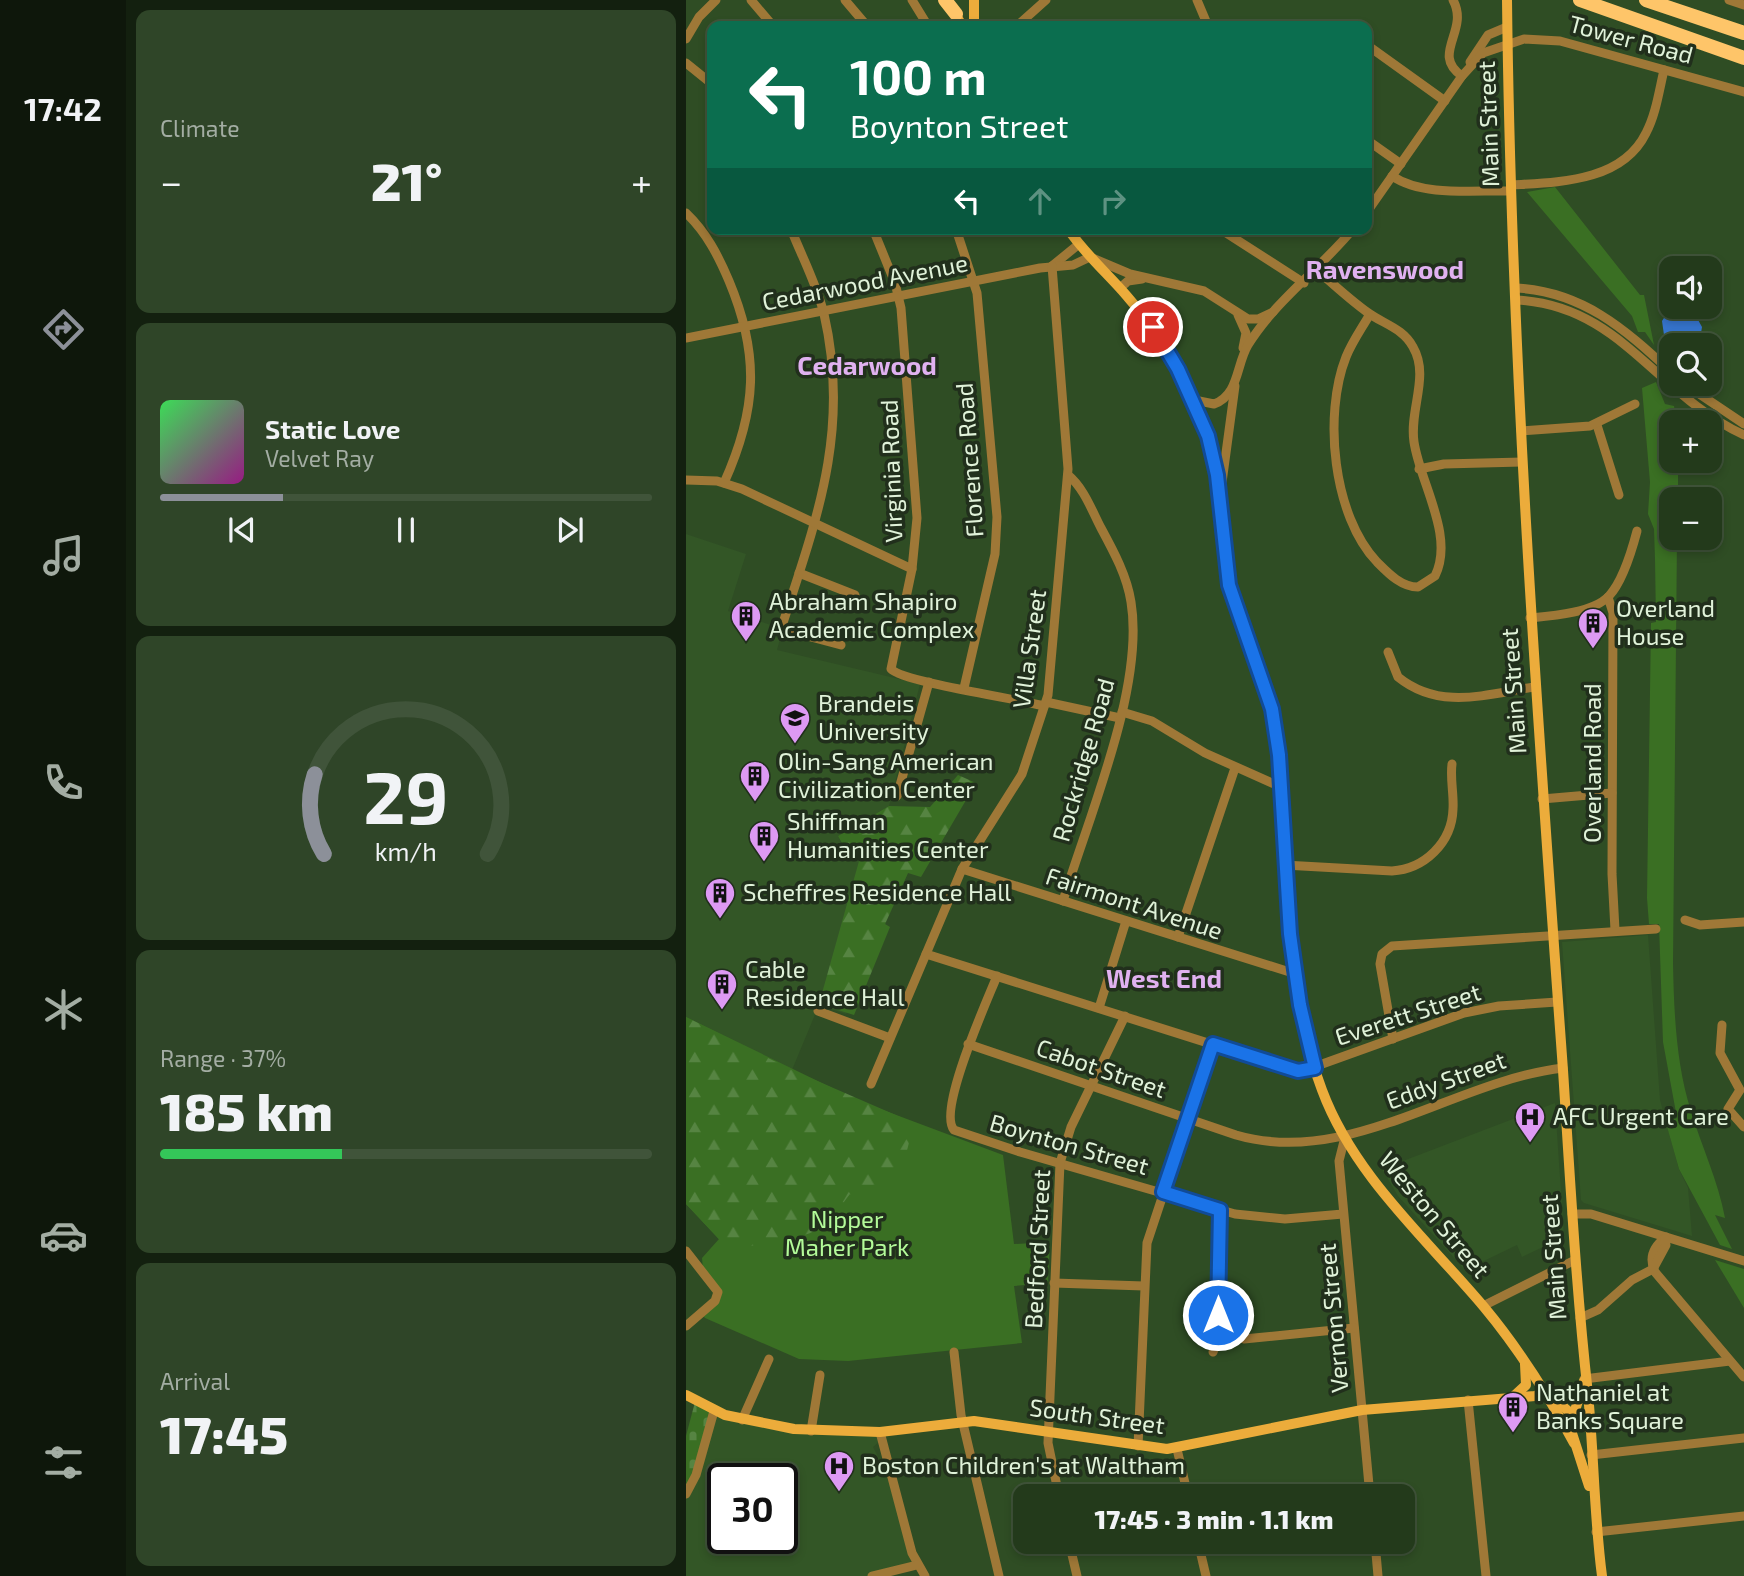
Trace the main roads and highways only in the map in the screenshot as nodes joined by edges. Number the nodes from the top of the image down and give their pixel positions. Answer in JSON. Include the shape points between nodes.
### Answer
{"nodes":[{"id":1,"x":947,"y":0,"type":"edge"},
{"id":2,"x":974,"y":0,"type":"edge"},
{"id":3,"x":1507,"y":0,"type":"edge"},
{"id":4,"x":1580,"y":0,"type":"edge"},
{"id":5,"x":1646,"y":0,"type":"edge"},
{"id":6,"x":959,"y":20,"type":"edge"},
{"id":7,"x":974,"y":21,"type":"edge"},
{"id":8,"x":1744,"y":33,"type":"edge"},
{"id":9,"x":1744,"y":58,"type":"edge"},
{"id":10,"x":1072,"y":235,"type":"edge"},
{"id":11,"x":1524,"y":1361,"type":"junction"},
{"id":12,"x":1584,"y":1379,"type":"junction"},
{"id":13,"x":1546,"y":1392,"type":"junction"},
{"id":14,"x":686,"y":1395,"type":"edge"},
{"id":15,"x":1510,"y":1398,"type":"junction"},
{"id":16,"x":1588,"y":1409,"type":"junction"},
{"id":17,"x":1571,"y":1418,"type":"junction"},
{"id":18,"x":1590,"y":1429,"type":"junction"},
{"id":19,"x":1593,"y":1503,"type":"junction"},
{"id":20,"x":1602,"y":1576,"type":"edge"}],
"edges":[{"from":1,"to":6,"type":"highway"},
{"from":2,"to":7,"type":"main road"},
{"from":3,"to":12,"type":"main road","name":"Main Street","via":[[1530,618]]},
{"from":4,"to":9,"type":"highway"},
{"from":5,"to":8,"type":"highway"},
{"from":10,"to":11,"type":"main road","name":"Weston Street","via":[[1162,341],[1194,400],[1212,452],[1231,596],[1272,709],[1296,974],[1315,1068],[1328,1104],[1392,1204],[1483,1306]]},
{"from":11,"to":13,"type":"main road","name":"Weston Street"},
{"from":11,"to":15,"type":"main road","via":[[1525,1387]]},
{"from":12,"to":16,"type":"main road","name":"Main Street"},
{"from":12,"to":17,"type":"main road","name":"Main Street"},
{"from":13,"to":15,"type":"main road","name":"South Street"},
{"from":13,"to":17,"type":"main road","name":"Weston Street"},
{"from":14,"to":15,"type":"main road","name":"South Street","via":[[742,1420],[811,1431],[880,1432],[962,1421],[1177,1449],[1362,1410]]},
{"from":16,"to":17,"type":"main road"},
{"from":16,"to":18,"type":"main road","name":"Main Street"},
{"from":17,"to":18,"type":"main road","name":"Weston Street"},
{"from":17,"to":19,"type":"main road","name":"Main Street"},
{"from":18,"to":19,"type":"main road","name":"Main Street"},
{"from":19,"to":20,"type":"main road","name":"Main Street"}]}
